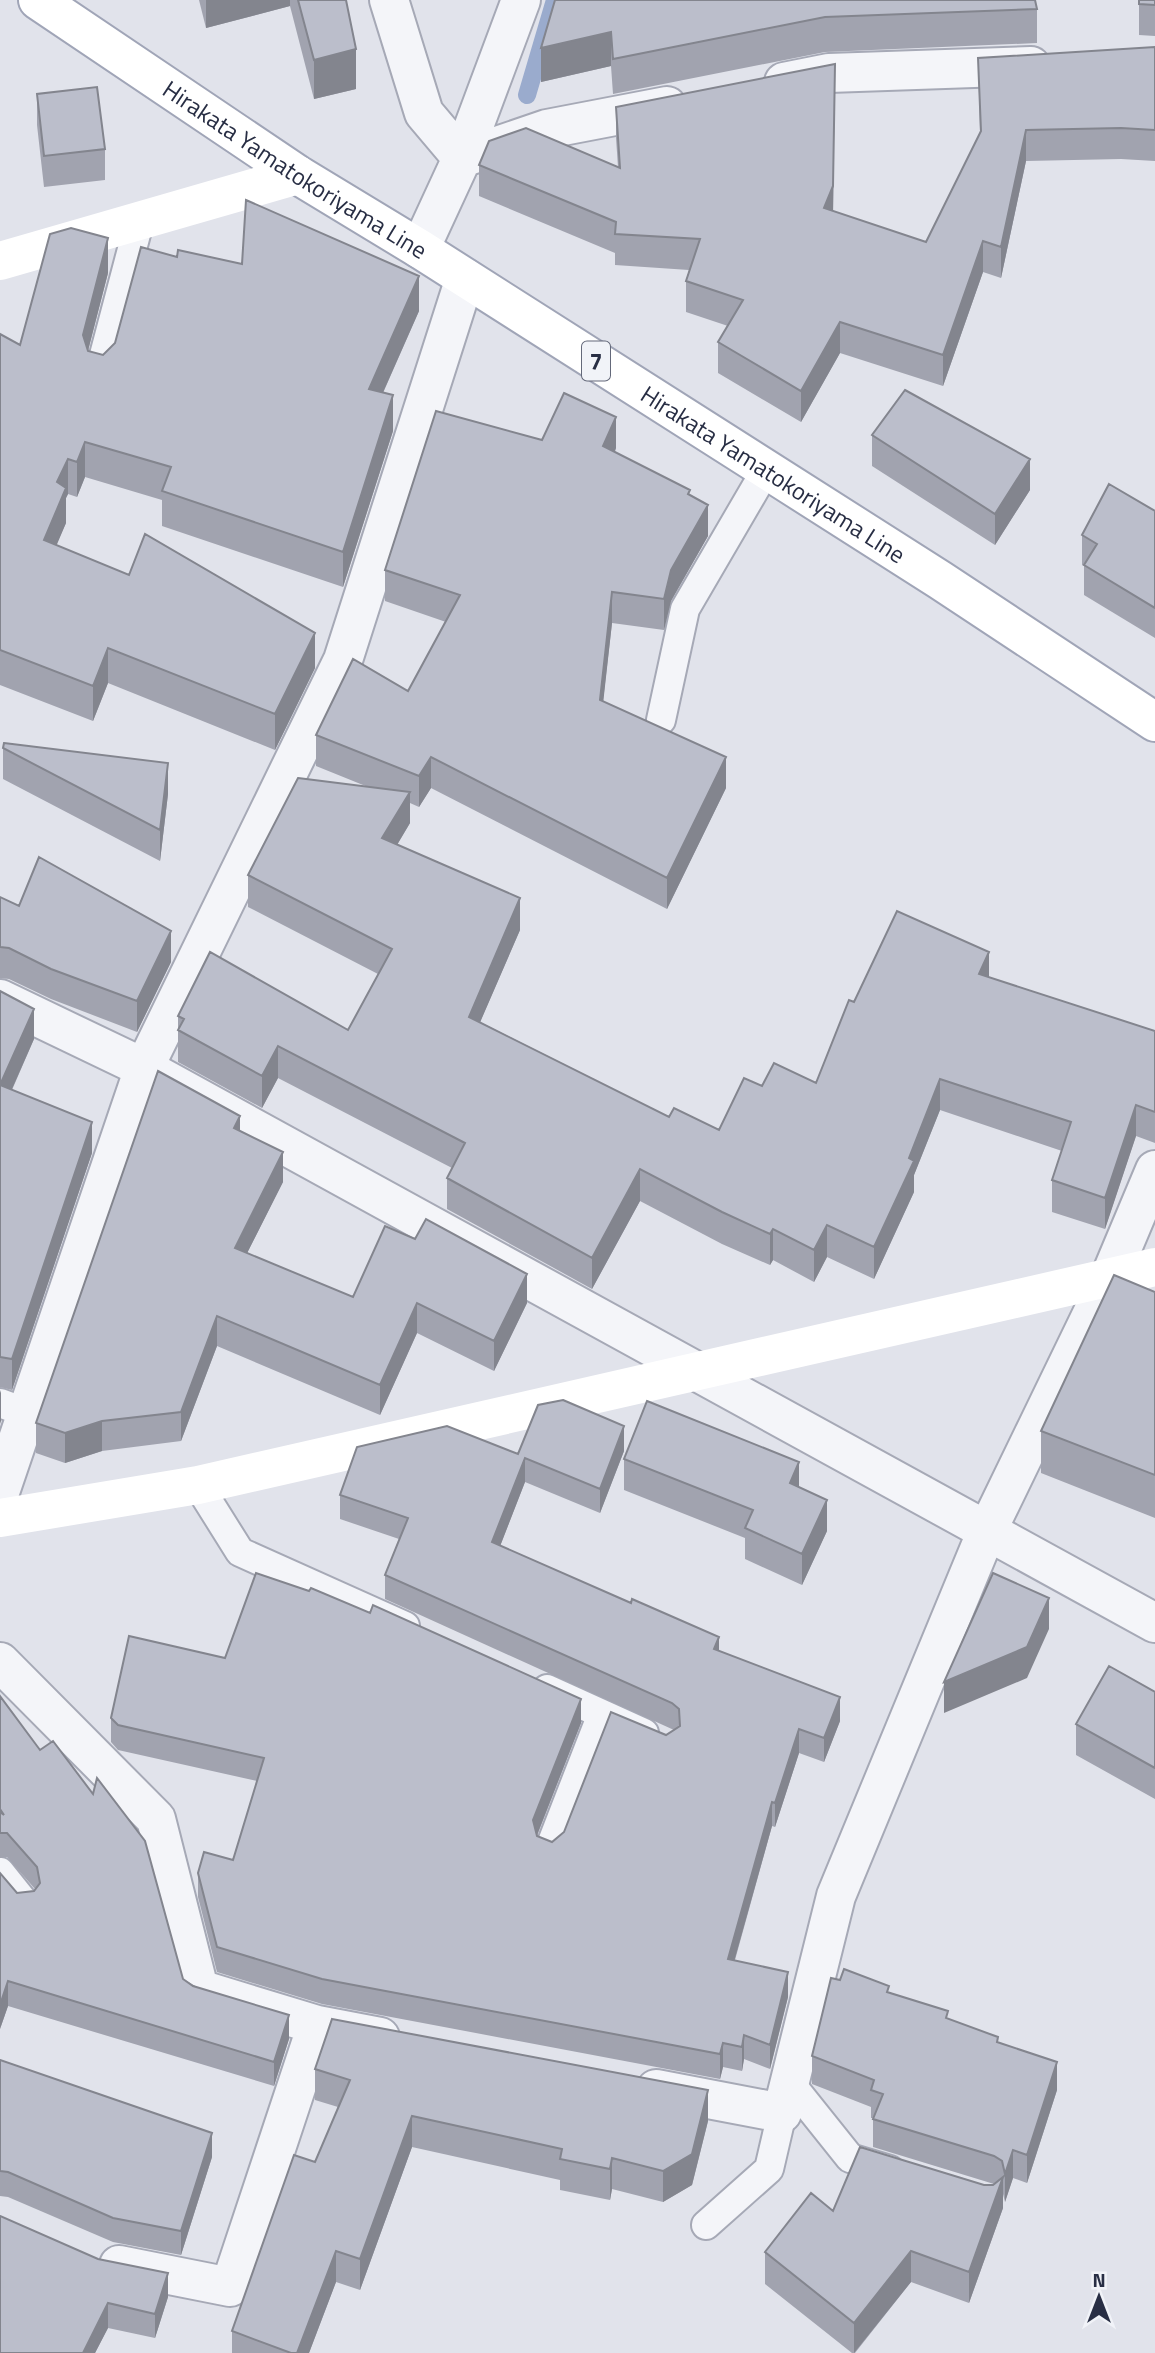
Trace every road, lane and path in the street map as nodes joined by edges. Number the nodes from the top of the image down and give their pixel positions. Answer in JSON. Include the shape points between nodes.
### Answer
{"nodes":[{"id":1,"x":38,"y":0,"type":"edge"},
{"id":2,"x":389,"y":0,"type":"edge"},
{"id":3,"x":522,"y":0,"type":"edge"},
{"id":4,"x":1063,"y":63,"type":"edge"},
{"id":5,"x":748,"y":89,"type":"edge"},
{"id":6,"x":695,"y":100,"type":"edge"},
{"id":7,"x":462,"y":159,"type":"junction"},
{"id":8,"x":298,"y":175,"type":"junction"},
{"id":9,"x":140,"y":219,"type":"junction"},
{"id":10,"x":420,"y":249,"type":"junction"},
{"id":11,"x":0,"y":261,"type":"edge"},
{"id":12,"x":465,"y":278,"type":"junction"},
{"id":13,"x":99,"y":374,"type":"edge"},
{"id":14,"x":766,"y":470,"type":"junction"},
{"id":15,"x":661,"y":720,"type":"dead end"},
{"id":16,"x":1155,"y":722,"type":"edge"},
{"id":17,"x":0,"y":999,"type":"edge"},
{"id":18,"x":144,"y":1068,"type":"junction"},
{"id":19,"x":1155,"y":1170,"type":"edge"},
{"id":20,"x":1155,"y":1267,"type":"edge"},
{"id":21,"x":1110,"y":1277,"type":"junction"},
{"id":22,"x":693,"y":1372,"type":"junction"},
{"id":23,"x":13,"y":1408,"type":"edge"},
{"id":24,"x":198,"y":1485,"type":"junction"},
{"id":25,"x":0,"y":1492,"type":"edge"},
{"id":26,"x":0,"y":1518,"type":"edge"},
{"id":27,"x":986,"y":1532,"type":"junction"},
{"id":28,"x":1155,"y":1623,"type":"edge"},
{"id":29,"x":427,"y":1636,"type":"edge"},
{"id":30,"x":0,"y":1662,"type":"edge"},
{"id":31,"x":527,"y":1680,"type":"edge"},
{"id":32,"x":602,"y":1714,"type":"junction"},
{"id":33,"x":665,"y":1743,"type":"edge"},
{"id":34,"x":549,"y":1850,"type":"edge"},
{"id":35,"x":0,"y":1872,"type":"edge"},
{"id":36,"x":24,"y":1902,"type":"edge"},
{"id":37,"x":317,"y":2025,"type":"junction"},
{"id":38,"x":413,"y":2043,"type":"edge"},
{"id":39,"x":618,"y":2082,"type":"edge"},
{"id":40,"x":786,"y":2098,"type":"junction"},
{"id":41,"x":913,"y":2177,"type":"edge"},
{"id":42,"x":706,"y":2225,"type":"dead end"},
{"id":43,"x":83,"y":2253,"type":"edge"}],
"edges":[{"from":1,"to":8,"type":"street","name":"Hirakata Yamatokoriyama Line","number":"7"},
{"from":2,"to":7,"type":"street","via":[[424,113]]},
{"from":3,"to":7,"type":"street"},
{"from":4,"to":5,"type":"street","via":[[829,73]]},
{"from":6,"to":7,"type":"street","via":[[547,130]]},
{"from":7,"to":10,"type":"street"},
{"from":8,"to":9,"type":"street"},
{"from":8,"to":10,"type":"street","name":"Hirakata Yamatokoriyama Line","number":"7"},
{"from":9,"to":11,"type":"street"},
{"from":9,"to":13,"type":"lane"},
{"from":10,"to":12,"type":"street","name":"Hirakata Yamatokoriyama Line","number":"7"},
{"from":12,"to":14,"type":"street","name":"Hirakata Yamatokoriyama Line","number":"7"},
{"from":12,"to":18,"type":"street","via":[[343,660]]},
{"from":14,"to":15,"type":"lane","via":[[685,609]]},
{"from":14,"to":16,"type":"street","name":"Hirakata Yamatokoriyama Line","number":"7"},
{"from":17,"to":18,"type":"street"},
{"from":18,"to":22,"type":"street"},
{"from":18,"to":23,"type":"street"},
{"from":19,"to":21,"type":"street"},
{"from":20,"to":21,"type":"street"},
{"from":21,"to":22,"type":"street"},
{"from":21,"to":27,"type":"street"},
{"from":22,"to":24,"type":"street"},
{"from":22,"to":27,"type":"street"},
{"from":23,"to":25,"type":"street"},
{"from":24,"to":26,"type":"street"},
{"from":24,"to":29,"type":"lane","via":[[240,1552]]},
{"from":27,"to":28,"type":"street"},
{"from":27,"to":40,"type":"street","via":[[836,1896]]},
{"from":30,"to":37,"type":"street","via":[[156,1819],[199,1989]]},
{"from":31,"to":32,"type":"lane"},
{"from":32,"to":33,"type":"lane"},
{"from":32,"to":34,"type":"lane"},
{"from":35,"to":36,"type":"lane"},
{"from":37,"to":38,"type":"street"},
{"from":37,"to":43,"type":"street","via":[[230,2287],[107,2263]]},
{"from":39,"to":40,"type":"street"},
{"from":40,"to":41,"type":"lane","via":[[849,2158]]},
{"from":40,"to":42,"type":"lane","via":[[769,2169]]}]}
